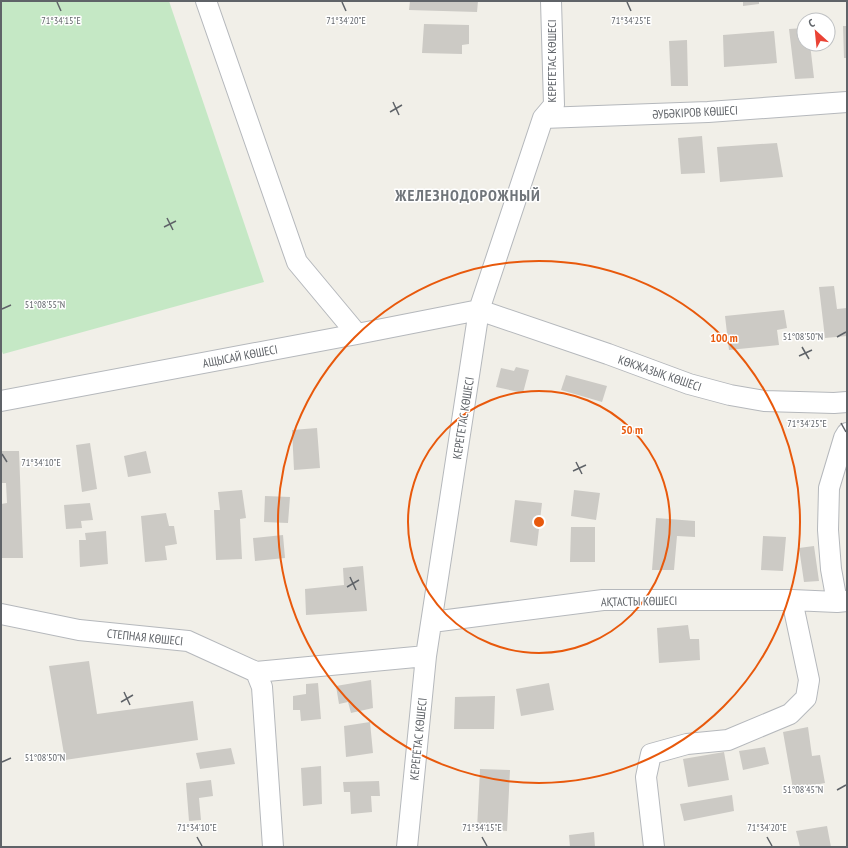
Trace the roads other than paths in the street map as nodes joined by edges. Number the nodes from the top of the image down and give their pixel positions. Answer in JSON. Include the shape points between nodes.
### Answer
{"nodes":[{"id":1,"x":206,"y":1,"type":"edge"},
{"id":2,"x":551,"y":1,"type":"edge"},
{"id":3,"x":847,"y":102,"type":"edge"},
{"id":4,"x":543,"y":118,"type":"junction"},
{"id":5,"x":479,"y":310,"type":"junction"},
{"id":6,"x":357,"y":334,"type":"junction"},
{"id":7,"x":1,"y":400,"type":"edge"},
{"id":8,"x":847,"y":402,"type":"edge"},
{"id":9,"x":847,"y":433,"type":"edge"},
{"id":10,"x":792,"y":600,"type":"junction"},
{"id":11,"x":842,"y":602,"type":"edge"},
{"id":12,"x":1,"y":614,"type":"edge"},
{"id":13,"x":432,"y":622,"type":"junction"},
{"id":14,"x":426,"y":656,"type":"junction"},
{"id":15,"x":256,"y":672,"type":"junction"},
{"id":16,"x":273,"y":847,"type":"edge"},
{"id":17,"x":407,"y":847,"type":"edge"},
{"id":18,"x":654,"y":847,"type":"edge"}],
"edges":[{"from":1,"to":6,"type":"street","via":[[297,262]]},
{"from":2,"to":4,"type":"street","name":"КЕРЕГЕТАС КӨШЕСІ","via":[[554,105]]},
{"from":3,"to":4,"type":"street","name":"ӘУБӘКІРОВ КӨШЕСІ","via":[[708,112]]},
{"from":4,"to":5,"type":"street","name":"КЕРЕГЕТАС КӨШЕСІ"},
{"from":5,"to":6,"type":"street","name":"АЩЫСАЙ КӨШЕСІ"},
{"from":5,"to":8,"type":"street","name":"КӨКЖАЗЫҚ КӨШЕСІ","via":[[689,384],[764,401]]},
{"from":5,"to":13,"type":"street","name":"КЕРЕГЕТАС КӨШЕСІ"},
{"from":6,"to":7,"type":"street","name":"АЩЫСАЙ КӨШЕСІ"},
{"from":9,"to":11,"type":"street","via":[[829,488],[828,530],[831,569]]},
{"from":10,"to":11,"type":"street","name":"АҚТАСТЫ КӨШЕСІ"},
{"from":10,"to":13,"type":"street","name":"АҚТАСТЫ КӨШЕСІ","via":[[603,600]]},
{"from":10,"to":18,"type":"street","via":[[810,680],[806,698],[790,714],[728,740],[687,744],[651,754],[646,778]]},
{"from":12,"to":15,"type":"street","name":"СТЕПНАЯ КӨШЕСІ","via":[[79,630],[188,641]]},
{"from":13,"to":14,"type":"street","name":"КЕРЕГЕТАС КӨШЕСІ"},
{"from":14,"to":15,"type":"street","name":"СТЕПНАЯ КӨШЕСІ"},
{"from":14,"to":17,"type":"street","name":"КЕРЕГЕТАС КӨШЕСІ"},
{"from":15,"to":16,"type":"street","via":[[262,687]]}]}
